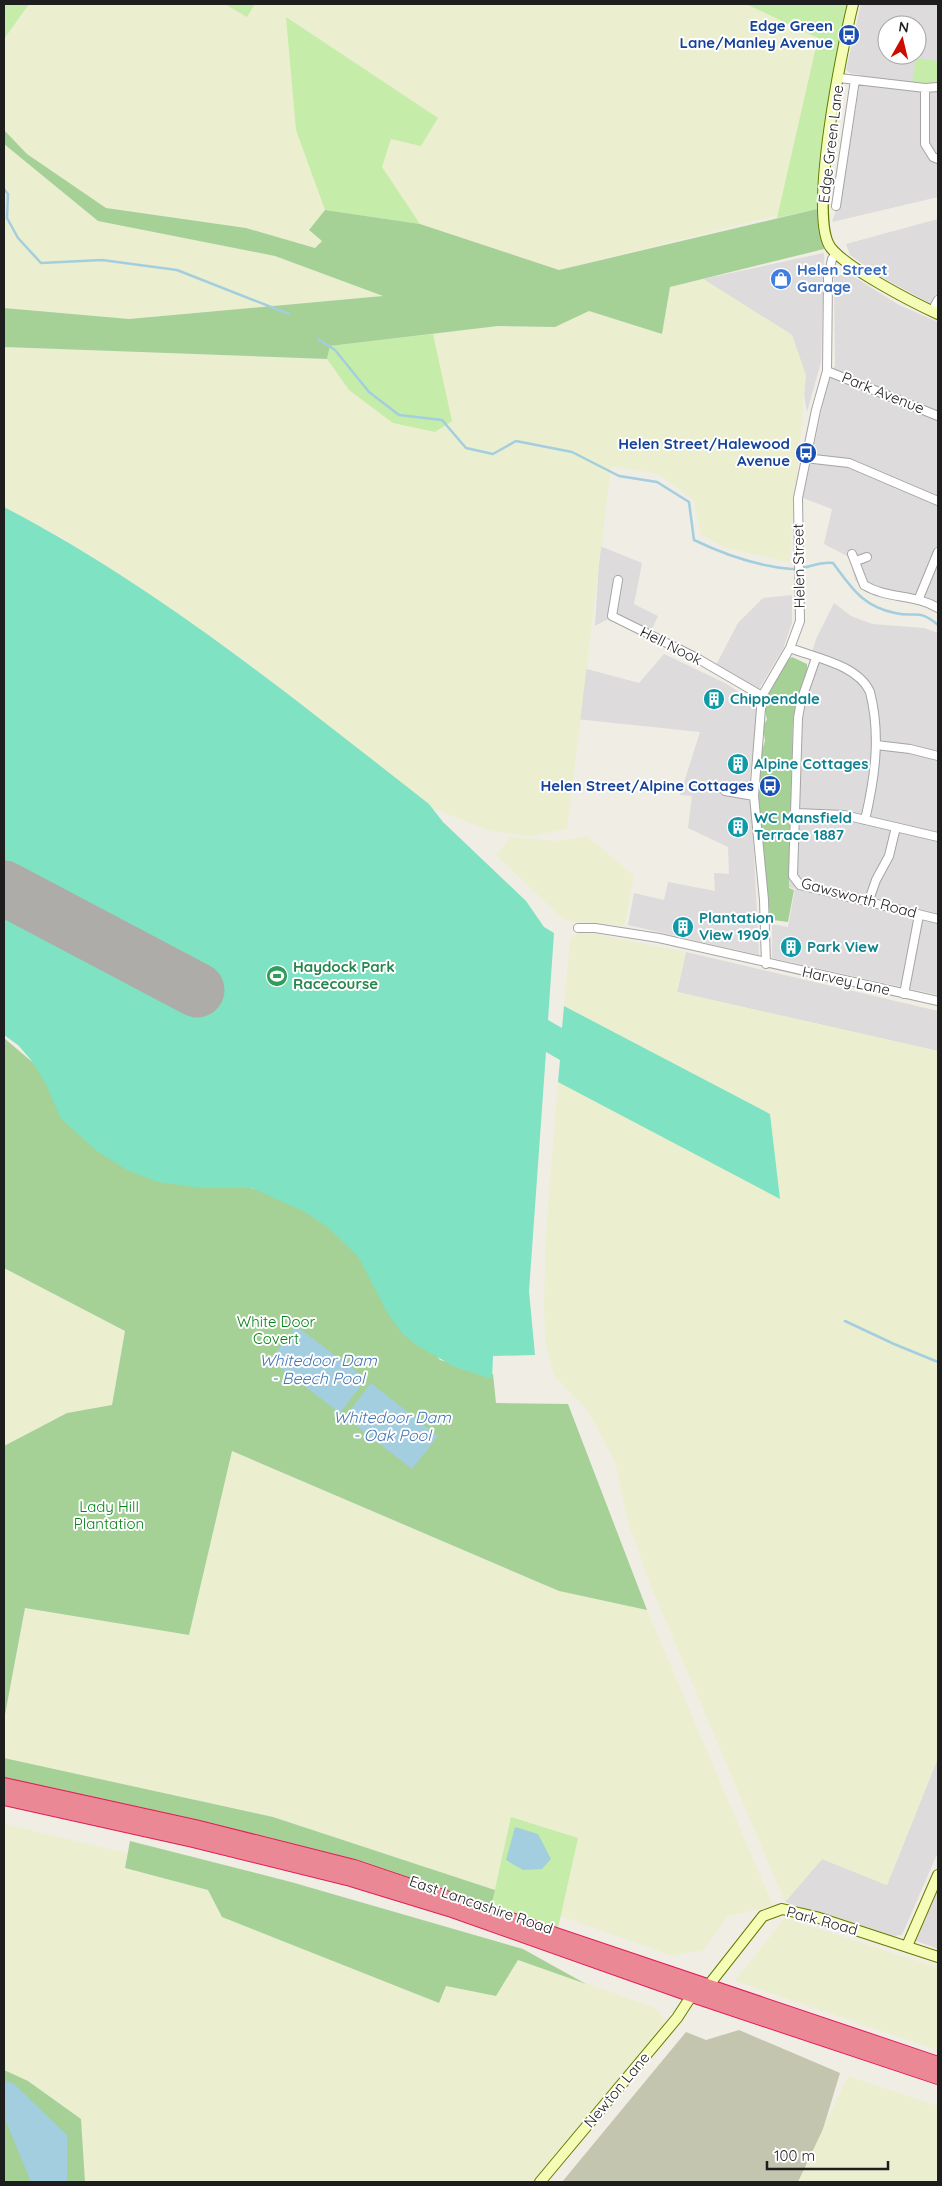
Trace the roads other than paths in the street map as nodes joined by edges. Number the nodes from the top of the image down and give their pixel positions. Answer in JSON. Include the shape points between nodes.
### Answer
{"nodes":[{"id":1,"x":853,"y":4,"type":"edge"},
{"id":2,"x":839,"y":78,"type":"junction"},
{"id":3,"x":855,"y":80,"type":"junction"},
{"id":4,"x":938,"y":86,"type":"edge"},
{"id":5,"x":925,"y":88,"type":"junction"},
{"id":6,"x":938,"y":159,"type":"edge"},
{"id":7,"x":836,"y":206,"type":"dead end"},
{"id":8,"x":837,"y":253,"type":"junction"},
{"id":9,"x":938,"y":300,"type":"edge"},
{"id":10,"x":935,"y":313,"type":"edge"},
{"id":11,"x":827,"y":371,"type":"junction"},
{"id":12,"x":938,"y":416,"type":"edge"},
{"id":13,"x":806,"y":458,"type":"junction"},
{"id":14,"x":938,"y":501,"type":"edge"},
{"id":15,"x":938,"y":552,"type":"edge"},
{"id":16,"x":868,"y":558,"type":"dead end"},
{"id":17,"x":618,"y":580,"type":"dead end"},
{"id":18,"x":919,"y":598,"type":"junction"},
{"id":19,"x":938,"y":608,"type":"edge"},
{"id":20,"x":790,"y":648,"type":"junction"},
{"id":21,"x":816,"y":658,"type":"junction"},
{"id":22,"x":762,"y":696,"type":"junction"},
{"id":23,"x":876,"y":746,"type":"junction"},
{"id":24,"x":938,"y":756,"type":"edge"},
{"id":25,"x":725,"y":791,"type":"dead end"},
{"id":26,"x":754,"y":796,"type":"junction"},
{"id":27,"x":796,"y":813,"type":"junction"},
{"id":28,"x":865,"y":820,"type":"junction"},
{"id":29,"x":896,"y":827,"type":"junction"},
{"id":30,"x":938,"y":837,"type":"edge"},
{"id":31,"x":869,"y":900,"type":"junction"},
{"id":32,"x":919,"y":914,"type":"junction"},
{"id":33,"x":938,"y":919,"type":"edge"},
{"id":34,"x":578,"y":928,"type":"dead end"},
{"id":35,"x":766,"y":964,"type":"junction"},
{"id":36,"x":904,"y":994,"type":"junction"},
{"id":37,"x":938,"y":1001,"type":"edge"},
{"id":38,"x":4,"y":1785,"type":"edge"},
{"id":39,"x":4,"y":1798,"type":"edge"},
{"id":40,"x":938,"y":1875,"type":"edge"},
{"id":41,"x":907,"y":1946,"type":"junction"},
{"id":42,"x":938,"y":1957,"type":"edge"},
{"id":43,"x":708,"y":1986,"type":"junction"},
{"id":44,"x":692,"y":1995,"type":"junction"},
{"id":45,"x":938,"y":2064,"type":"edge"},
{"id":46,"x":938,"y":2077,"type":"edge"},
{"id":47,"x":540,"y":2182,"type":"edge"}],
"edges":[{"from":1,"to":2,"type":"street","name":"Edge Green Lane"},
{"from":2,"to":3,"type":"street"},
{"from":2,"to":8,"type":"street","name":"Edge Green Lane","via":[[822,199],[828,242]]},
{"from":3,"to":5,"type":"street"},
{"from":3,"to":7,"type":"street","name":"Edge Green Lane"},
{"from":4,"to":5,"type":"street"},
{"from":5,"to":6,"type":"street","via":[[925,144]]},
{"from":8,"to":10,"type":"street","name":"Edge Green Lane","via":[[883,285]]},
{"from":8,"to":11,"type":"street","name":"Helen Street","via":[[832,259],[828,278]]},
{"from":9,"to":10,"type":"street"},
{"from":11,"to":12,"type":"street","name":"Park Avenue"},
{"from":11,"to":13,"type":"street","name":"Helen Street"},
{"from":13,"to":14,"type":"street","via":[[849,463]]},
{"from":13,"to":20,"type":"street","name":"Helen Street","via":[[798,498],[800,621]]},
{"from":15,"to":18,"type":"street"},
{"from":16,"to":18,"type":"street","via":[[854,558],[864,585],[872,590]]},
{"from":17,"to":22,"type":"street","name":"Hell Nook","via":[[612,616],[696,657]]},
{"from":18,"to":19,"type":"street"},
{"from":20,"to":21,"type":"street"},
{"from":20,"to":22,"type":"street","name":"Helen Street"},
{"from":21,"to":23,"type":"street","via":[[853,673],[867,684],[872,700]]},
{"from":21,"to":27,"type":"street","name":"Gawsworth Road","via":[[798,718]]},
{"from":22,"to":26,"type":"street","name":"Helen Street"},
{"from":23,"to":24,"type":"street"},
{"from":23,"to":28,"type":"street","via":[[875,772]]},
{"from":25,"to":26,"type":"street"},
{"from":26,"to":35,"type":"street","name":"Helen Street"},
{"from":27,"to":28,"type":"street","via":[[837,814]]},
{"from":27,"to":31,"type":"street","name":"Gawsworth Road","via":[[793,876],[796,882]]},
{"from":28,"to":29,"type":"street"},
{"from":29,"to":30,"type":"street"},
{"from":29,"to":31,"type":"street","via":[[889,856]]},
{"from":31,"to":32,"type":"street","name":"Gawsworth Road"},
{"from":32,"to":33,"type":"street","name":"Gawsworth Road"},
{"from":32,"to":36,"type":"street"},
{"from":34,"to":35,"type":"street","name":"Harvey Lane","via":[[659,938]]},
{"from":35,"to":36,"type":"street","name":"Harvey Lane"},
{"from":36,"to":37,"type":"street","name":"Harvey Lane"},
{"from":38,"to":43,"type":"highway","name":"East Lancashire Road","via":[[354,1867]]},
{"from":39,"to":44,"type":"highway","name":"East Lancashire Road","via":[[202,1842],[351,1880],[449,1909]]},
{"from":40,"to":41,"type":"street"},
{"from":41,"to":42,"type":"street","name":"Park Road"},
{"from":41,"to":43,"type":"street","name":"Park Road","via":[[782,1909],[763,1916]]},
{"from":43,"to":45,"type":"highway","name":"East Lancashire Road"},
{"from":44,"to":46,"type":"highway","name":"East Lancashire Road"},
{"from":44,"to":47,"type":"street","name":"Newton Lane","via":[[677,2018]]}]}
